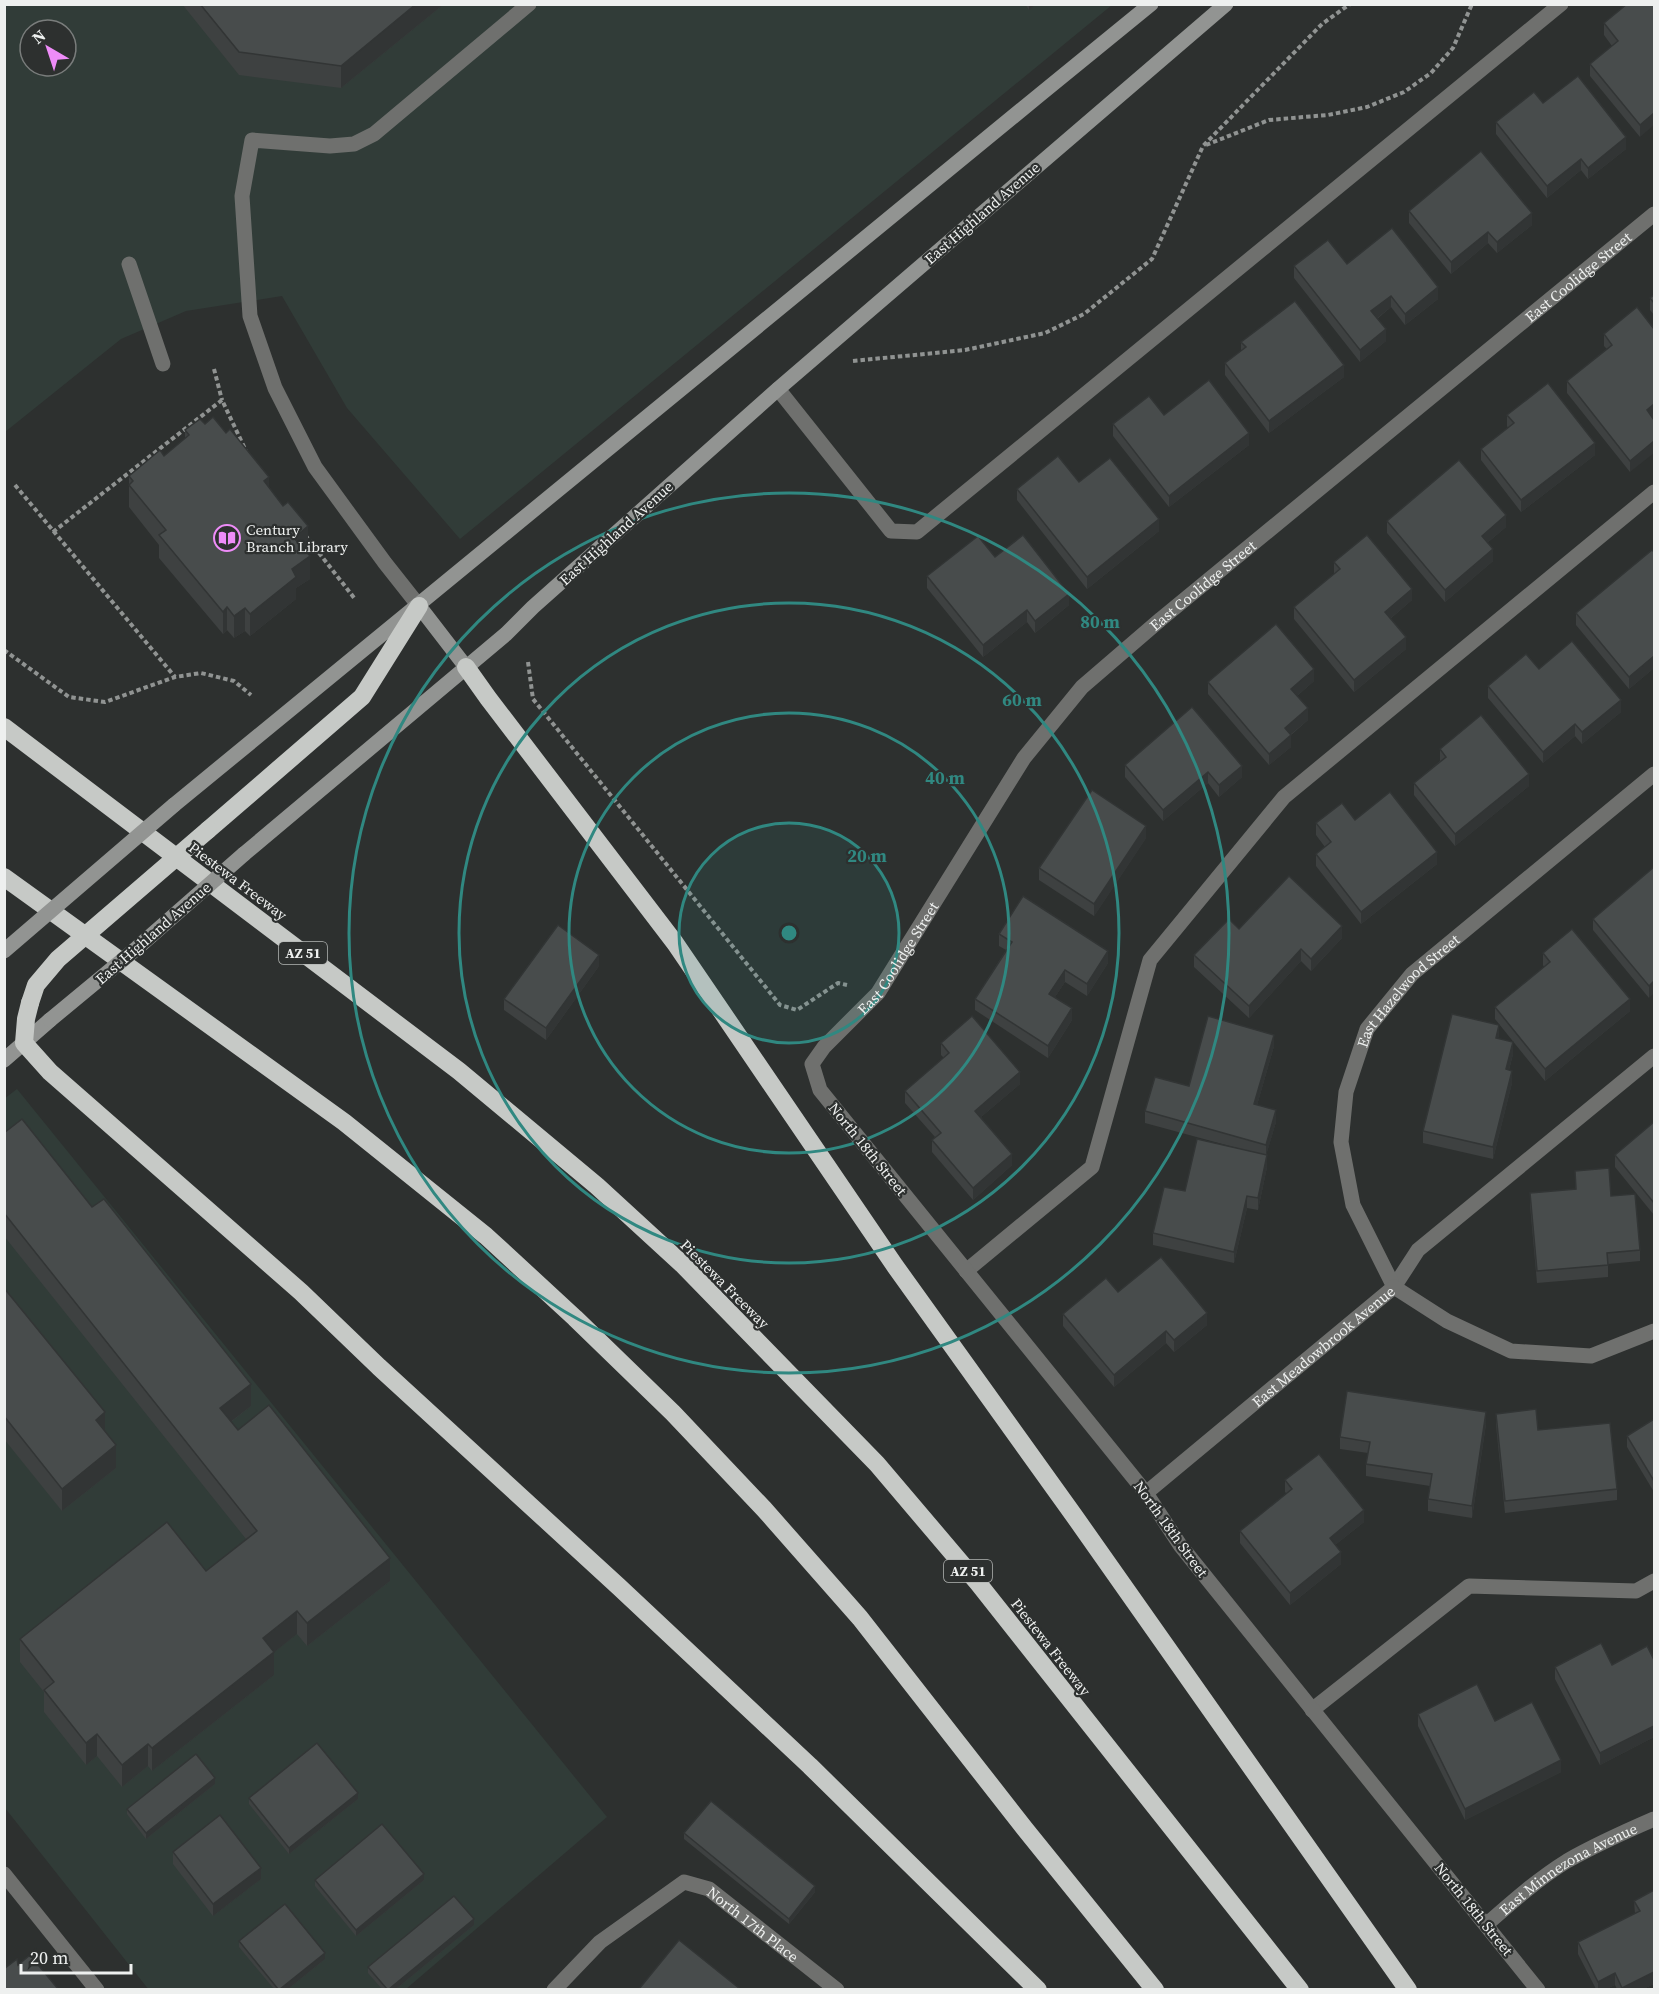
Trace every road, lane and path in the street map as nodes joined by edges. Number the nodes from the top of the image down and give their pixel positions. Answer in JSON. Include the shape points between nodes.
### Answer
{"nodes":[{"id":1,"x":529,"y":4,"type":"edge"},
{"id":2,"x":1151,"y":4,"type":"edge"},
{"id":3,"x":1226,"y":4,"type":"edge"},
{"id":4,"x":1350,"y":4,"type":"edge"},
{"id":5,"x":1472,"y":4,"type":"edge"},
{"id":6,"x":1561,"y":4,"type":"edge"},
{"id":7,"x":1203,"y":146,"type":"junction"},
{"id":8,"x":1654,"y":214,"type":"edge"},
{"id":9,"x":129,"y":264,"type":"dead end"},
{"id":10,"x":846,"y":362,"type":"dead end"},
{"id":11,"x":163,"y":364,"type":"dead end"},
{"id":12,"x":214,"y":369,"type":"dead end"},
{"id":13,"x":778,"y":389,"type":"junction"},
{"id":14,"x":222,"y":400,"type":"junction"},
{"id":15,"x":248,"y":454,"type":"edge"},
{"id":16,"x":15,"y":485,"type":"dead end"},
{"id":17,"x":1654,"y":492,"type":"edge"},
{"id":18,"x":299,"y":528,"type":"edge"},
{"id":19,"x":53,"y":532,"type":"junction"},
{"id":20,"x":355,"y":599,"type":"dead end"},
{"id":21,"x":419,"y":606,"type":"junction"},
{"id":22,"x":4,"y":650,"type":"edge"},
{"id":23,"x":528,"y":662,"type":"dead end"},
{"id":24,"x":466,"y":667,"type":"junction"},
{"id":25,"x":175,"y":677,"type":"junction"},
{"id":26,"x":251,"y":695,"type":"dead end"},
{"id":27,"x":4,"y":727,"type":"edge"},
{"id":28,"x":1654,"y":774,"type":"edge"},
{"id":29,"x":4,"y":877,"type":"edge"},
{"id":30,"x":4,"y":951,"type":"edge"},
{"id":31,"x":847,"y":985,"type":"dead end"},
{"id":32,"x":24,"y":1043,"type":"junction"},
{"id":33,"x":1654,"y":1056,"type":"edge"},
{"id":34,"x":4,"y":1060,"type":"edge"},
{"id":35,"x":812,"y":1064,"type":"joint"},
{"id":36,"x":966,"y":1271,"type":"junction"},
{"id":37,"x":1394,"y":1287,"type":"junction"},
{"id":38,"x":1654,"y":1331,"type":"edge"},
{"id":39,"x":1146,"y":1493,"type":"junction"},
{"id":40,"x":1654,"y":1581,"type":"edge"},
{"id":41,"x":1312,"y":1710,"type":"junction"},
{"id":42,"x":1654,"y":1819,"type":"edge"},
{"id":43,"x":4,"y":1874,"type":"edge"},
{"id":44,"x":1486,"y":1924,"type":"junction"},
{"id":45,"x":97,"y":1989,"type":"edge"},
{"id":46,"x":554,"y":1989,"type":"edge"},
{"id":47,"x":837,"y":1989,"type":"edge"},
{"id":48,"x":1038,"y":1989,"type":"edge"},
{"id":49,"x":1155,"y":1989,"type":"edge"},
{"id":50,"x":1300,"y":1989,"type":"edge"},
{"id":51,"x":1408,"y":1989,"type":"edge"},
{"id":52,"x":1538,"y":1989,"type":"edge"}],
"edges":[{"from":1,"to":21,"type":"street","via":[[374,134],[354,144],[252,140],[243,195],[249,316],[275,388],[315,467]]},
{"from":2,"to":21,"type":"main road"},
{"from":3,"to":13,"type":"main road","name":"East Highland Avenue"},
{"from":4,"to":7,"type":"path","via":[[1322,24]]},
{"from":5,"to":7,"type":"path","via":[[1453,48],[1431,73],[1404,92],[1367,107],[1269,120]]},
{"from":6,"to":13,"type":"street","via":[[917,532],[891,531]]},
{"from":7,"to":10,"type":"path","via":[[1152,259],[1084,314],[1045,333],[965,350]]},
{"from":8,"to":35,"type":"street","name":"East Coolidge Street","via":[[1082,687],[1024,758],[878,993]]},
{"from":9,"to":11,"type":"street"},
{"from":12,"to":14,"type":"path"},
{"from":13,"to":24,"type":"main road","name":"East Highland Avenue"},
{"from":14,"to":15,"type":"path"},
{"from":14,"to":19,"type":"path"},
{"from":16,"to":19,"type":"path"},
{"from":17,"to":36,"type":"street","via":[[1284,797],[1150,960],[1092,1167]]},
{"from":18,"to":20,"type":"path"},
{"from":19,"to":25,"type":"path"},
{"from":21,"to":24,"type":"main road"},
{"from":21,"to":30,"type":"main road","bridge":true,"via":[[174,805]]},
{"from":21,"to":32,"type":"highway","bridge":true,"via":[[362,697],[58,959],[36,985]]},
{"from":22,"to":25,"type":"path","via":[[69,697],[105,702]]},
{"from":23,"to":31,"type":"path","via":[[533,699],[780,1005],[797,1010],[838,983]]},
{"from":24,"to":32,"type":"main road","name":"East Highland Avenue","bridge":true},
{"from":24,"to":51,"type":"highway","via":[[675,943],[895,1266]]},
{"from":25,"to":26,"type":"path","via":[[212,675],[234,681]]},
{"from":27,"to":50,"type":"highway","name":"Piestewa Freeway","number":"AZ 51","via":[[459,1071],[597,1186],[681,1264],[877,1464],[978,1584]]},
{"from":28,"to":37,"type":"street","name":"East Hazelwood Street","via":[[1412,974],[1367,1029],[1346,1092],[1341,1142],[1353,1205]]},
{"from":29,"to":49,"type":"highway","via":[[344,1122],[486,1236],[583,1326],[673,1413],[860,1618]]},
{"from":32,"to":34,"type":"main road","name":"East Highland Avenue"},
{"from":32,"to":48,"type":"highway","via":[[50,1072],[302,1292],[627,1594]]},
{"from":33,"to":37,"type":"street","via":[[1418,1250]]},
{"from":35,"to":36,"type":"street","name":"North 18th Street","via":[[820,1090]]},
{"from":36,"to":39,"type":"street","name":"North 18th Street"},
{"from":37,"to":38,"type":"street","name":"East Meadowbrook Avenue","via":[[1447,1321],[1511,1351],[1591,1356]]},
{"from":37,"to":39,"type":"street","name":"East Meadowbrook Avenue"},
{"from":39,"to":41,"type":"street","name":"North 18th Street","via":[[1180,1545]]},
{"from":40,"to":41,"type":"street","via":[[1636,1591],[1469,1586]]},
{"from":41,"to":44,"type":"street","name":"North 18th Street"},
{"from":42,"to":44,"type":"street","name":"East Minnezona Avenue","via":[[1565,1862]]},
{"from":43,"to":45,"type":"street"},
{"from":44,"to":52,"type":"street","name":"North 18th Street"},
{"from":46,"to":47,"type":"street","name":"North 17th Place","via":[[600,1942],[684,1882],[709,1888]]}]}
